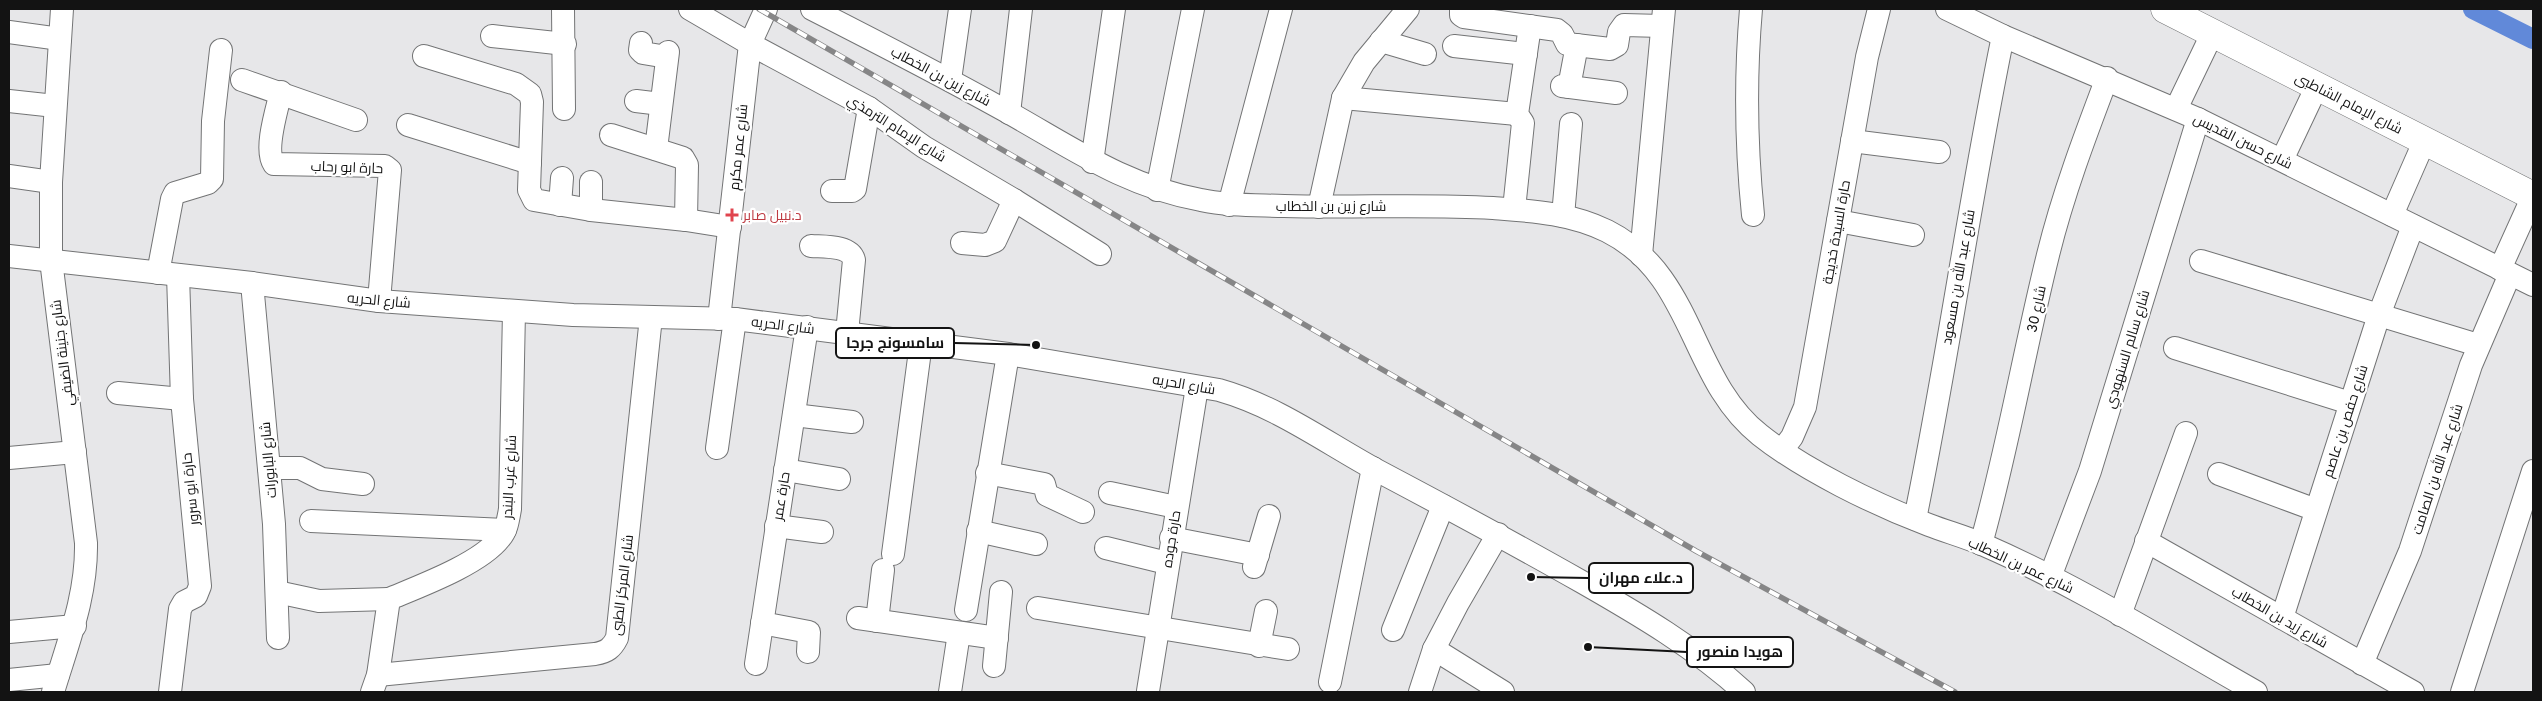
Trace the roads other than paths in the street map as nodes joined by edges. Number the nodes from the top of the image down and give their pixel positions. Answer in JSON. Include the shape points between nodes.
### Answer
{"nodes":[{"id":1,"x":62,"y":9,"type":"edge"},
{"id":2,"x":563,"y":9,"type":"edge"},
{"id":3,"x":690,"y":9,"type":"edge"},
{"id":4,"x":766,"y":9,"type":"edge"},
{"id":5,"x":812,"y":9,"type":"edge"},
{"id":6,"x":960,"y":9,"type":"edge"},
{"id":7,"x":1021,"y":9,"type":"edge"},
{"id":8,"x":1114,"y":9,"type":"edge"},
{"id":9,"x":1193,"y":9,"type":"edge"},
{"id":10,"x":1281,"y":9,"type":"edge"},
{"id":11,"x":1408,"y":9,"type":"edge"},
{"id":12,"x":1461,"y":9,"type":"edge"},
{"id":13,"x":1751,"y":9,"type":"edge"},
{"id":14,"x":1879,"y":9,"type":"edge"},
{"id":15,"x":1947,"y":9,"type":"edge"},
{"id":16,"x":2164,"y":9,"type":"edge"},
{"id":17,"x":1663,"y":17,"type":"edge"},
{"id":18,"x":1530,"y":26,"type":"junction"},
{"id":19,"x":9,"y":32,"type":"edge"},
{"id":20,"x":2213,"y":32,"type":"junction"},
{"id":21,"x":492,"y":36,"type":"dead end"},
{"id":22,"x":2003,"y":36,"type":"junction"},
{"id":23,"x":60,"y":39,"type":"junction"},
{"id":24,"x":1381,"y":41,"type":"junction"},
{"id":25,"x":565,"y":44,"type":"junction"},
{"id":26,"x":641,"y":44,"type":"dead end"},
{"id":27,"x":750,"y":44,"type":"junction"},
{"id":28,"x":1577,"y":45,"type":"junction"},
{"id":29,"x":1454,"y":46,"type":"dead end"},
{"id":30,"x":221,"y":50,"type":"dead end"},
{"id":31,"x":1425,"y":54,"type":"dead end"},
{"id":32,"x":1526,"y":54,"type":"junction"},
{"id":33,"x":424,"y":56,"type":"dead end"},
{"id":34,"x":2107,"y":78,"type":"junction"},
{"id":35,"x":242,"y":80,"type":"dead end"},
{"id":36,"x":950,"y":80,"type":"junction"},
{"id":37,"x":2317,"y":86,"type":"junction"},
{"id":38,"x":281,"y":92,"type":"junction"},
{"id":39,"x":1616,"y":93,"type":"dead end"},
{"id":40,"x":1343,"y":98,"type":"junction"},
{"id":41,"x":9,"y":101,"type":"edge"},
{"id":42,"x":636,"y":101,"type":"dead end"},
{"id":43,"x":661,"y":104,"type":"junction"},
{"id":44,"x":55,"y":106,"type":"junction"},
{"id":45,"x":869,"y":108,"type":"junction"},
{"id":46,"x":564,"y":109,"type":"dead end"},
{"id":47,"x":2176,"y":109,"type":"junction"},
{"id":48,"x":1008,"y":112,"type":"junction"},
{"id":49,"x":1517,"y":114,"type":"junction"},
{"id":50,"x":2198,"y":119,"type":"junction"},
{"id":51,"x":356,"y":120,"type":"dead end"},
{"id":52,"x":1571,"y":124,"type":"dead end"},
{"id":53,"x":408,"y":125,"type":"dead end"},
{"id":54,"x":611,"y":135,"type":"dead end"},
{"id":55,"x":1852,"y":141,"type":"junction"},
{"id":56,"x":2424,"y":142,"type":"junction"},
{"id":57,"x":656,"y":149,"type":"junction"},
{"id":58,"x":1939,"y":152,"type":"dead end"},
{"id":59,"x":2282,"y":160,"type":"junction"},
{"id":60,"x":1092,"y":162,"type":"junction"},
{"id":61,"x":530,"y":163,"type":"junction"},
{"id":62,"x":9,"y":176,"type":"edge"},
{"id":63,"x":562,"y":178,"type":"dead end"},
{"id":64,"x":51,"y":182,"type":"junction"},
{"id":65,"x":591,"y":182,"type":"dead end"},
{"id":66,"x":1157,"y":190,"type":"junction"},
{"id":67,"x":832,"y":192,"type":"dead end"},
{"id":68,"x":2533,"y":196,"type":"edge"},
{"id":69,"x":1014,"y":200,"type":"junction"},
{"id":70,"x":1229,"y":204,"type":"junction"},
{"id":71,"x":560,"y":205,"type":"junction"},
{"id":72,"x":1319,"y":207,"type":"junction"},
{"id":73,"x":1514,"y":209,"type":"junction"},
{"id":74,"x":591,"y":210,"type":"junction"},
{"id":75,"x":1753,"y":215,"type":"dead end"},
{"id":76,"x":2392,"y":215,"type":"junction"},
{"id":77,"x":1562,"y":216,"type":"junction"},
{"id":78,"x":686,"y":220,"type":"junction"},
{"id":79,"x":1838,"y":221,"type":"junction"},
{"id":80,"x":2413,"y":226,"type":"junction"},
{"id":81,"x":730,"y":228,"type":"junction"},
{"id":82,"x":1913,"y":235,"type":"dead end"},
{"id":83,"x":962,"y":243,"type":"dead end"},
{"id":84,"x":811,"y":246,"type":"dead end"},
{"id":85,"x":1100,"y":254,"type":"dead end"},
{"id":86,"x":1642,"y":255,"type":"junction"},
{"id":87,"x":9,"y":256,"type":"edge"},
{"id":88,"x":51,"y":260,"type":"junction"},
{"id":89,"x":2201,"y":261,"type":"dead end"},
{"id":90,"x":2505,"y":271,"type":"junction"},
{"id":91,"x":168,"y":274,"type":"junction"},
{"id":92,"x":252,"y":283,"type":"junction"},
{"id":93,"x":2533,"y":285,"type":"edge"},
{"id":94,"x":379,"y":301,"type":"junction"},
{"id":95,"x":514,"y":311,"type":"junction"},
{"id":96,"x":2379,"y":315,"type":"junction"},
{"id":97,"x":651,"y":317,"type":"junction"},
{"id":98,"x":727,"y":319,"type":"junction"},
{"id":99,"x":807,"y":328,"type":"junction"},
{"id":100,"x":848,"y":332,"type":"junction"},
{"id":101,"x":921,"y":343,"type":"junction"},
{"id":102,"x":2478,"y":345,"type":"junction"},
{"id":103,"x":2175,"y":348,"type":"dead end"},
{"id":104,"x":1008,"y":354,"type":"junction"},
{"id":105,"x":1197,"y":387,"type":"junction"},
{"id":106,"x":118,"y":393,"type":"dead end"},
{"id":107,"x":182,"y":399,"type":"junction"},
{"id":108,"x":2350,"y":403,"type":"junction"},
{"id":109,"x":794,"y":415,"type":"junction"},
{"id":110,"x":852,"y":422,"type":"dead end"},
{"id":111,"x":2186,"y":433,"type":"dead end"},
{"id":112,"x":717,"y":448,"type":"dead end"},
{"id":113,"x":1782,"y":450,"type":"junction"},
{"id":114,"x":74,"y":452,"type":"junction"},
{"id":115,"x":9,"y":458,"type":"edge"},
{"id":116,"x":269,"y":468,"type":"junction"},
{"id":117,"x":1373,"y":468,"type":"junction"},
{"id":118,"x":785,"y":470,"type":"junction"},
{"id":119,"x":2533,"y":471,"type":"edge"},
{"id":120,"x":987,"y":473,"type":"junction"},
{"id":121,"x":2219,"y":474,"type":"dead end"},
{"id":122,"x":839,"y":479,"type":"dead end"},
{"id":123,"x":363,"y":484,"type":"dead end"},
{"id":124,"x":1110,"y":493,"type":"dead end"},
{"id":125,"x":1443,"y":506,"type":"junction"},
{"id":126,"x":1176,"y":507,"type":"junction"},
{"id":127,"x":2316,"y":510,"type":"junction"},
{"id":128,"x":1083,"y":512,"type":"dead end"},
{"id":129,"x":1269,"y":516,"type":"dead end"},
{"id":130,"x":1915,"y":520,"type":"junction"},
{"id":131,"x":311,"y":521,"type":"dead end"},
{"id":132,"x":776,"y":526,"type":"junction"},
{"id":133,"x":505,"y":530,"type":"junction"},
{"id":134,"x":978,"y":531,"type":"junction"},
{"id":135,"x":822,"y":532,"type":"dead end"},
{"id":136,"x":1498,"y":534,"type":"junction"},
{"id":137,"x":1171,"y":538,"type":"junction"},
{"id":138,"x":2146,"y":541,"type":"junction"},
{"id":139,"x":1036,"y":544,"type":"dead end"},
{"id":140,"x":1981,"y":544,"type":"junction"},
{"id":141,"x":1106,"y":548,"type":"dead end"},
{"id":142,"x":1167,"y":563,"type":"junction"},
{"id":143,"x":2050,"y":576,"type":"junction"},
{"id":144,"x":277,"y":592,"type":"junction"},
{"id":145,"x":1002,"y":592,"type":"dead end"},
{"id":146,"x":389,"y":599,"type":"junction"},
{"id":147,"x":1038,"y":608,"type":"dead end"},
{"id":148,"x":966,"y":610,"type":"dead end"},
{"id":149,"x":1266,"y":611,"type":"dead end"},
{"id":150,"x":2120,"y":615,"type":"junction"},
{"id":151,"x":2282,"y":618,"type":"junction"},
{"id":152,"x":762,"y":623,"type":"junction"},
{"id":153,"x":74,"y":626,"type":"junction"},
{"id":154,"x":1157,"y":627,"type":"junction"},
{"id":155,"x":1393,"y":630,"type":"dead end"},
{"id":156,"x":9,"y":632,"type":"edge"},
{"id":157,"x":959,"y":633,"type":"junction"},
{"id":158,"x":278,"y":638,"type":"dead end"},
{"id":159,"x":997,"y":638,"type":"junction"},
{"id":160,"x":1259,"y":646,"type":"junction"},
{"id":161,"x":1288,"y":649,"type":"dead end"},
{"id":162,"x":1434,"y":649,"type":"junction"},
{"id":163,"x":808,"y":652,"type":"dead end"},
{"id":164,"x":756,"y":664,"type":"dead end"},
{"id":165,"x":2362,"y":664,"type":"junction"},
{"id":166,"x":994,"y":666,"type":"dead end"},
{"id":167,"x":9,"y":680,"type":"edge"},
{"id":168,"x":1330,"y":682,"type":"dead end"},
{"id":169,"x":56,"y":684,"type":"edge"},
{"id":170,"x":375,"y":684,"type":"edge"},
{"id":171,"x":1148,"y":691,"type":"edge"},
{"id":172,"x":170,"y":692,"type":"edge"},
{"id":173,"x":950,"y":692,"type":"edge"},
{"id":174,"x":1420,"y":692,"type":"edge"},
{"id":175,"x":1503,"y":692,"type":"edge"},
{"id":176,"x":1744,"y":692,"type":"edge"},
{"id":177,"x":2256,"y":692,"type":"edge"},
{"id":178,"x":2413,"y":692,"type":"edge"},
{"id":179,"x":2462,"y":692,"type":"edge"}],
"edges":[{"from":1,"to":23,"type":"street","name":"شارع جنينة الضيفي"},
{"from":2,"to":25,"type":"street"},
{"from":3,"to":27,"type":"street","name":"شارع الإمام الترمذي"},
{"from":4,"to":27,"type":"street","name":"شارع عمر مكرم"},
{"from":5,"to":36,"type":"street","name":"شارع زين بن الخطاب"},
{"from":6,"to":36,"type":"street"},
{"from":7,"to":48,"type":"street"},
{"from":8,"to":60,"type":"street"},
{"from":9,"to":66,"type":"street"},
{"from":10,"to":70,"type":"street"},
{"from":11,"to":24,"type":"street"},
{"from":12,"to":18,"type":"street","via":[[1464,17]]},
{"from":13,"to":75,"type":"street","via":[[1746,110]]},
{"from":14,"to":55,"type":"street","name":"حارة السيدة خديجة"},
{"from":15,"to":22,"type":"street","name":"شارع حسن القديس"},
{"from":16,"to":20,"type":"main road","name":"شارع الإمام الشاطبى"},
{"from":17,"to":28,"type":"street","via":[[1624,25],[1614,49]]},
{"from":17,"to":86,"type":"street"},
{"from":18,"to":28,"type":"street","via":[[1557,30],[1565,43]]},
{"from":18,"to":32,"type":"street"},
{"from":19,"to":23,"type":"street"},
{"from":20,"to":37,"type":"main road","name":"شارع الإمام الشاطبى"},
{"from":20,"to":47,"type":"street"},
{"from":21,"to":25,"type":"street"},
{"from":22,"to":34,"type":"street","name":"شارع حسن القديس"},
{"from":22,"to":130,"type":"street","name":"شارع عبد الله بن مسعود","via":[[1983,132]]},
{"from":23,"to":44,"type":"street","name":"شارع جنينة الضيفي"},
{"from":24,"to":31,"type":"street"},
{"from":24,"to":40,"type":"street"},
{"from":25,"to":46,"type":"street"},
{"from":26,"to":43,"type":"street","via":[[643,53],[668,55]]},
{"from":27,"to":45,"type":"street","name":"شارع الإمام الترمذي"},
{"from":27,"to":81,"type":"street","name":"شارع عمر مكرم"},
{"from":28,"to":39,"type":"street","via":[[1566,86]]},
{"from":29,"to":32,"type":"street"},
{"from":30,"to":91,"type":"street","name":"حارة ابو سرور","via":[[213,121],[212,179],[175,193],[172,199]]},
{"from":32,"to":49,"type":"street"},
{"from":33,"to":61,"type":"street","via":[[524,88],[530,94]]},
{"from":34,"to":47,"type":"street","name":"شارع حسن القديس"},
{"from":34,"to":140,"type":"street","name":"شارع 30","via":[[2071,175],[2048,254]]},
{"from":35,"to":38,"type":"street"},
{"from":36,"to":48,"type":"street","name":"شارع زين بن الخطاب"},
{"from":37,"to":56,"type":"main road","name":"شارع الإمام الشاطبى"},
{"from":37,"to":59,"type":"street"},
{"from":38,"to":51,"type":"street"},
{"from":38,"to":94,"type":"street","name":"حارة ابو رحاب","via":[[270,142],[274,164],[385,166],[390,170]]},
{"from":40,"to":49,"type":"street"},
{"from":40,"to":72,"type":"street"},
{"from":41,"to":44,"type":"street"},
{"from":42,"to":43,"type":"street"},
{"from":43,"to":57,"type":"street"},
{"from":44,"to":64,"type":"street","name":"شارع جنينة الضيفي"},
{"from":45,"to":67,"type":"street","via":[[855,189]]},
{"from":45,"to":69,"type":"street","name":"شارع الإمام الترمذي","via":[[924,147]]},
{"from":47,"to":50,"type":"street","name":"شارع حسن القديس"},
{"from":48,"to":60,"type":"street","name":"شارع زين بن الخطاب"},
{"from":49,"to":73,"type":"street","via":[[1523,123]]},
{"from":50,"to":59,"type":"street","name":"شارع حسن القديس"},
{"from":50,"to":143,"type":"street","name":"شارع سالم السنهودي","via":[[2090,471]]},
{"from":52,"to":77,"type":"street"},
{"from":53,"to":61,"type":"street"},
{"from":54,"to":57,"type":"street"},
{"from":55,"to":58,"type":"street"},
{"from":55,"to":79,"type":"street","name":"حارة السيدة خديجة"},
{"from":56,"to":68,"type":"main road","name":"شارع الإمام الشاطبى"},
{"from":56,"to":76,"type":"street"},
{"from":57,"to":78,"type":"street","via":[[679,156],[686,162]]},
{"from":59,"to":76,"type":"street","name":"شارع حسن القديس"},
{"from":60,"to":66,"type":"street","name":"شارع زين بن الخطاب"},
{"from":61,"to":71,"type":"street","via":[[529,190],[532,198]]},
{"from":62,"to":64,"type":"street"},
{"from":63,"to":71,"type":"street"},
{"from":64,"to":88,"type":"street","name":"شارع جنينة الضيفي"},
{"from":65,"to":74,"type":"street"},
{"from":66,"to":70,"type":"street","name":"شارع زين بن الخطاب"},
{"from":68,"to":90,"type":"street","name":"شارع عبد الله بن الصامت"},
{"from":69,"to":83,"type":"street","via":[[995,241],[985,245]]},
{"from":69,"to":85,"type":"street","name":"شارع الإمام الترمذي"},
{"from":70,"to":72,"type":"street","name":"شارع زين بن الخطاب"},
{"from":71,"to":74,"type":"street"},
{"from":72,"to":73,"type":"street","name":"شارع زين بن الخطاب","via":[[1466,206]]},
{"from":73,"to":77,"type":"street","name":"شارع زين بن الخطاب"},
{"from":74,"to":78,"type":"street"},
{"from":76,"to":80,"type":"street","name":"شارع حسن القديس"},
{"from":77,"to":86,"type":"street","name":"شارع زين بن الخطاب","via":[[1610,233]]},
{"from":78,"to":81,"type":"street"},
{"from":79,"to":82,"type":"street"},
{"from":79,"to":113,"type":"street","name":"حارة السيدة خديجة","via":[[1805,406],[1800,422]]},
{"from":80,"to":90,"type":"street","name":"شارع حسن القديس"},
{"from":80,"to":96,"type":"street","name":"شارع حفص بن عاصم"},
{"from":81,"to":98,"type":"street","name":"شارع عمر مكرم"},
{"from":84,"to":100,"type":"street","via":[[846,250],[853,255]]},
{"from":86,"to":113,"type":"street","name":"شارع زين بن الخطاب","via":[[1670,288],[1727,400],[1752,428]]},
{"from":87,"to":88,"type":"street","name":"شارع الحريه"},
{"from":88,"to":91,"type":"street","name":"شارع الحريه"},
{"from":88,"to":114,"type":"street","name":"شارع جنينة الضيفي"},
{"from":89,"to":96,"type":"street"},
{"from":90,"to":93,"type":"street","name":"شارع حسن القديس"},
{"from":90,"to":102,"type":"street","name":"شارع عبد الله بن الصامت"},
{"from":91,"to":92,"type":"street","name":"شارع الحريه"},
{"from":91,"to":107,"type":"street","name":"حارة ابو سرور"},
{"from":92,"to":94,"type":"street","name":"شارع الحريه"},
{"from":92,"to":116,"type":"street","name":"شارع البابورات"},
{"from":94,"to":95,"type":"street","name":"شارع الحريه"},
{"from":95,"to":97,"type":"street","name":"شارع الحريه"},
{"from":95,"to":133,"type":"street","name":"شارع غرب البندر","via":[[510,509]]},
{"from":96,"to":102,"type":"street"},
{"from":96,"to":108,"type":"street","name":"شارع حفص بن عاصم"},
{"from":97,"to":98,"type":"street","name":"شارع الحريه"},
{"from":97,"to":170,"type":"street","name":"شارع المركز الطبى","via":[[617,638],[613,646],[604,653]]},
{"from":98,"to":99,"type":"street","name":"شارع الحريه"},
{"from":98,"to":112,"type":"street","name":"شارع عمر مكرم"},
{"from":99,"to":100,"type":"street","name":"شارع الحريه"},
{"from":99,"to":109,"type":"street","name":"حارة عمر"},
{"from":100,"to":101,"type":"street","name":"شارع الحريه"},
{"from":101,"to":104,"type":"street","name":"شارع الحريه"},
{"from":101,"to":157,"type":"street","via":[[888,562],[868,620]]},
{"from":102,"to":165,"type":"street","name":"شارع عبد الله بن الصامت","via":[[2410,552]]},
{"from":103,"to":108,"type":"street"},
{"from":104,"to":105,"type":"street","name":"شارع الحريه"},
{"from":104,"to":120,"type":"street"},
{"from":105,"to":117,"type":"street","name":"شارع الحريه","via":[[1250,398]]},
{"from":105,"to":126,"type":"street","name":"حارة جوده"},
{"from":106,"to":107,"type":"street"},
{"from":107,"to":172,"type":"street","name":"حارة ابو سرور","via":[[200,586],[196,596],[184,602],[180,610]]},
{"from":108,"to":127,"type":"street","name":"شارع حفص بن عاصم"},
{"from":109,"to":110,"type":"street"},
{"from":109,"to":118,"type":"street","name":"حارة عمر"},
{"from":111,"to":138,"type":"street"},
{"from":113,"to":130,"type":"street","name":"شارع عمر بن الخطاب"},
{"from":114,"to":115,"type":"street"},
{"from":114,"to":153,"type":"street","name":"شارع جنينة الضيفي","via":[[86,543],[86,569]]},
{"from":116,"to":123,"type":"street","via":[[300,468],[322,479]]},
{"from":116,"to":144,"type":"street","name":"شارع البابورات"},
{"from":117,"to":125,"type":"street","name":"شارع الحريه"},
{"from":117,"to":168,"type":"street"},
{"from":118,"to":122,"type":"street"},
{"from":118,"to":132,"type":"street","name":"حارة عمر"},
{"from":119,"to":179,"type":"street"},
{"from":120,"to":128,"type":"street","via":[[1044,484],[1047,495]]},
{"from":120,"to":134,"type":"street"},
{"from":121,"to":127,"type":"street"},
{"from":124,"to":126,"type":"street"},
{"from":125,"to":136,"type":"street","name":"شارع الحريه"},
{"from":125,"to":155,"type":"street"},
{"from":126,"to":137,"type":"street","name":"حارة جوده"},
{"from":127,"to":151,"type":"street","name":"شارع حفص بن عاصم"},
{"from":129,"to":137,"type":"street","via":[[1256,561]]},
{"from":130,"to":140,"type":"street","name":"شارع عمر بن الخطاب"},
{"from":131,"to":133,"type":"street"},
{"from":132,"to":135,"type":"street"},
{"from":132,"to":152,"type":"street","name":"حارة عمر"},
{"from":133,"to":146,"type":"street","name":"شارع غرب البندر","via":[[493,546],[468,562]]},
{"from":134,"to":139,"type":"street"},
{"from":134,"to":148,"type":"street"},
{"from":136,"to":162,"type":"street"},
{"from":136,"to":176,"type":"street","name":"شارع الحريه","via":[[1625,607],[1692,650]]},
{"from":137,"to":142,"type":"street","name":"حارة جوده"},
{"from":138,"to":150,"type":"street"},
{"from":138,"to":151,"type":"street","name":"شارع زيد بن الخطاب"},
{"from":140,"to":143,"type":"street","name":"شارع عمر بن الخطاب"},
{"from":141,"to":142,"type":"street"},
{"from":142,"to":154,"type":"street","name":"حارة جوده"},
{"from":143,"to":150,"type":"street","name":"شارع عمر بن الخطاب"},
{"from":144,"to":146,"type":"street","via":[[319,600]]},
{"from":144,"to":158,"type":"street","name":"شارع البابورات"},
{"from":145,"to":159,"type":"street"},
{"from":146,"to":170,"type":"street"},
{"from":147,"to":154,"type":"street"},
{"from":149,"to":160,"type":"street"},
{"from":150,"to":177,"type":"street","name":"شارع عمر بن الخطاب"},
{"from":151,"to":165,"type":"street","name":"شارع زيد بن الخطاب"},
{"from":152,"to":163,"type":"street","via":[[809,632]]},
{"from":152,"to":164,"type":"street","name":"حارة عمر"},
{"from":153,"to":156,"type":"street"},
{"from":153,"to":169,"type":"street","name":"شارع جنينة الضيفي"},
{"from":154,"to":160,"type":"street"},
{"from":154,"to":171,"type":"street","name":"حارة جوده"},
{"from":157,"to":159,"type":"street"},
{"from":157,"to":173,"type":"street"},
{"from":159,"to":166,"type":"street"},
{"from":160,"to":161,"type":"street"},
{"from":162,"to":174,"type":"street"},
{"from":162,"to":175,"type":"street"},
{"from":165,"to":178,"type":"street","name":"شارع زيد بن الخطاب"},
{"from":167,"to":169,"type":"street"}]}
